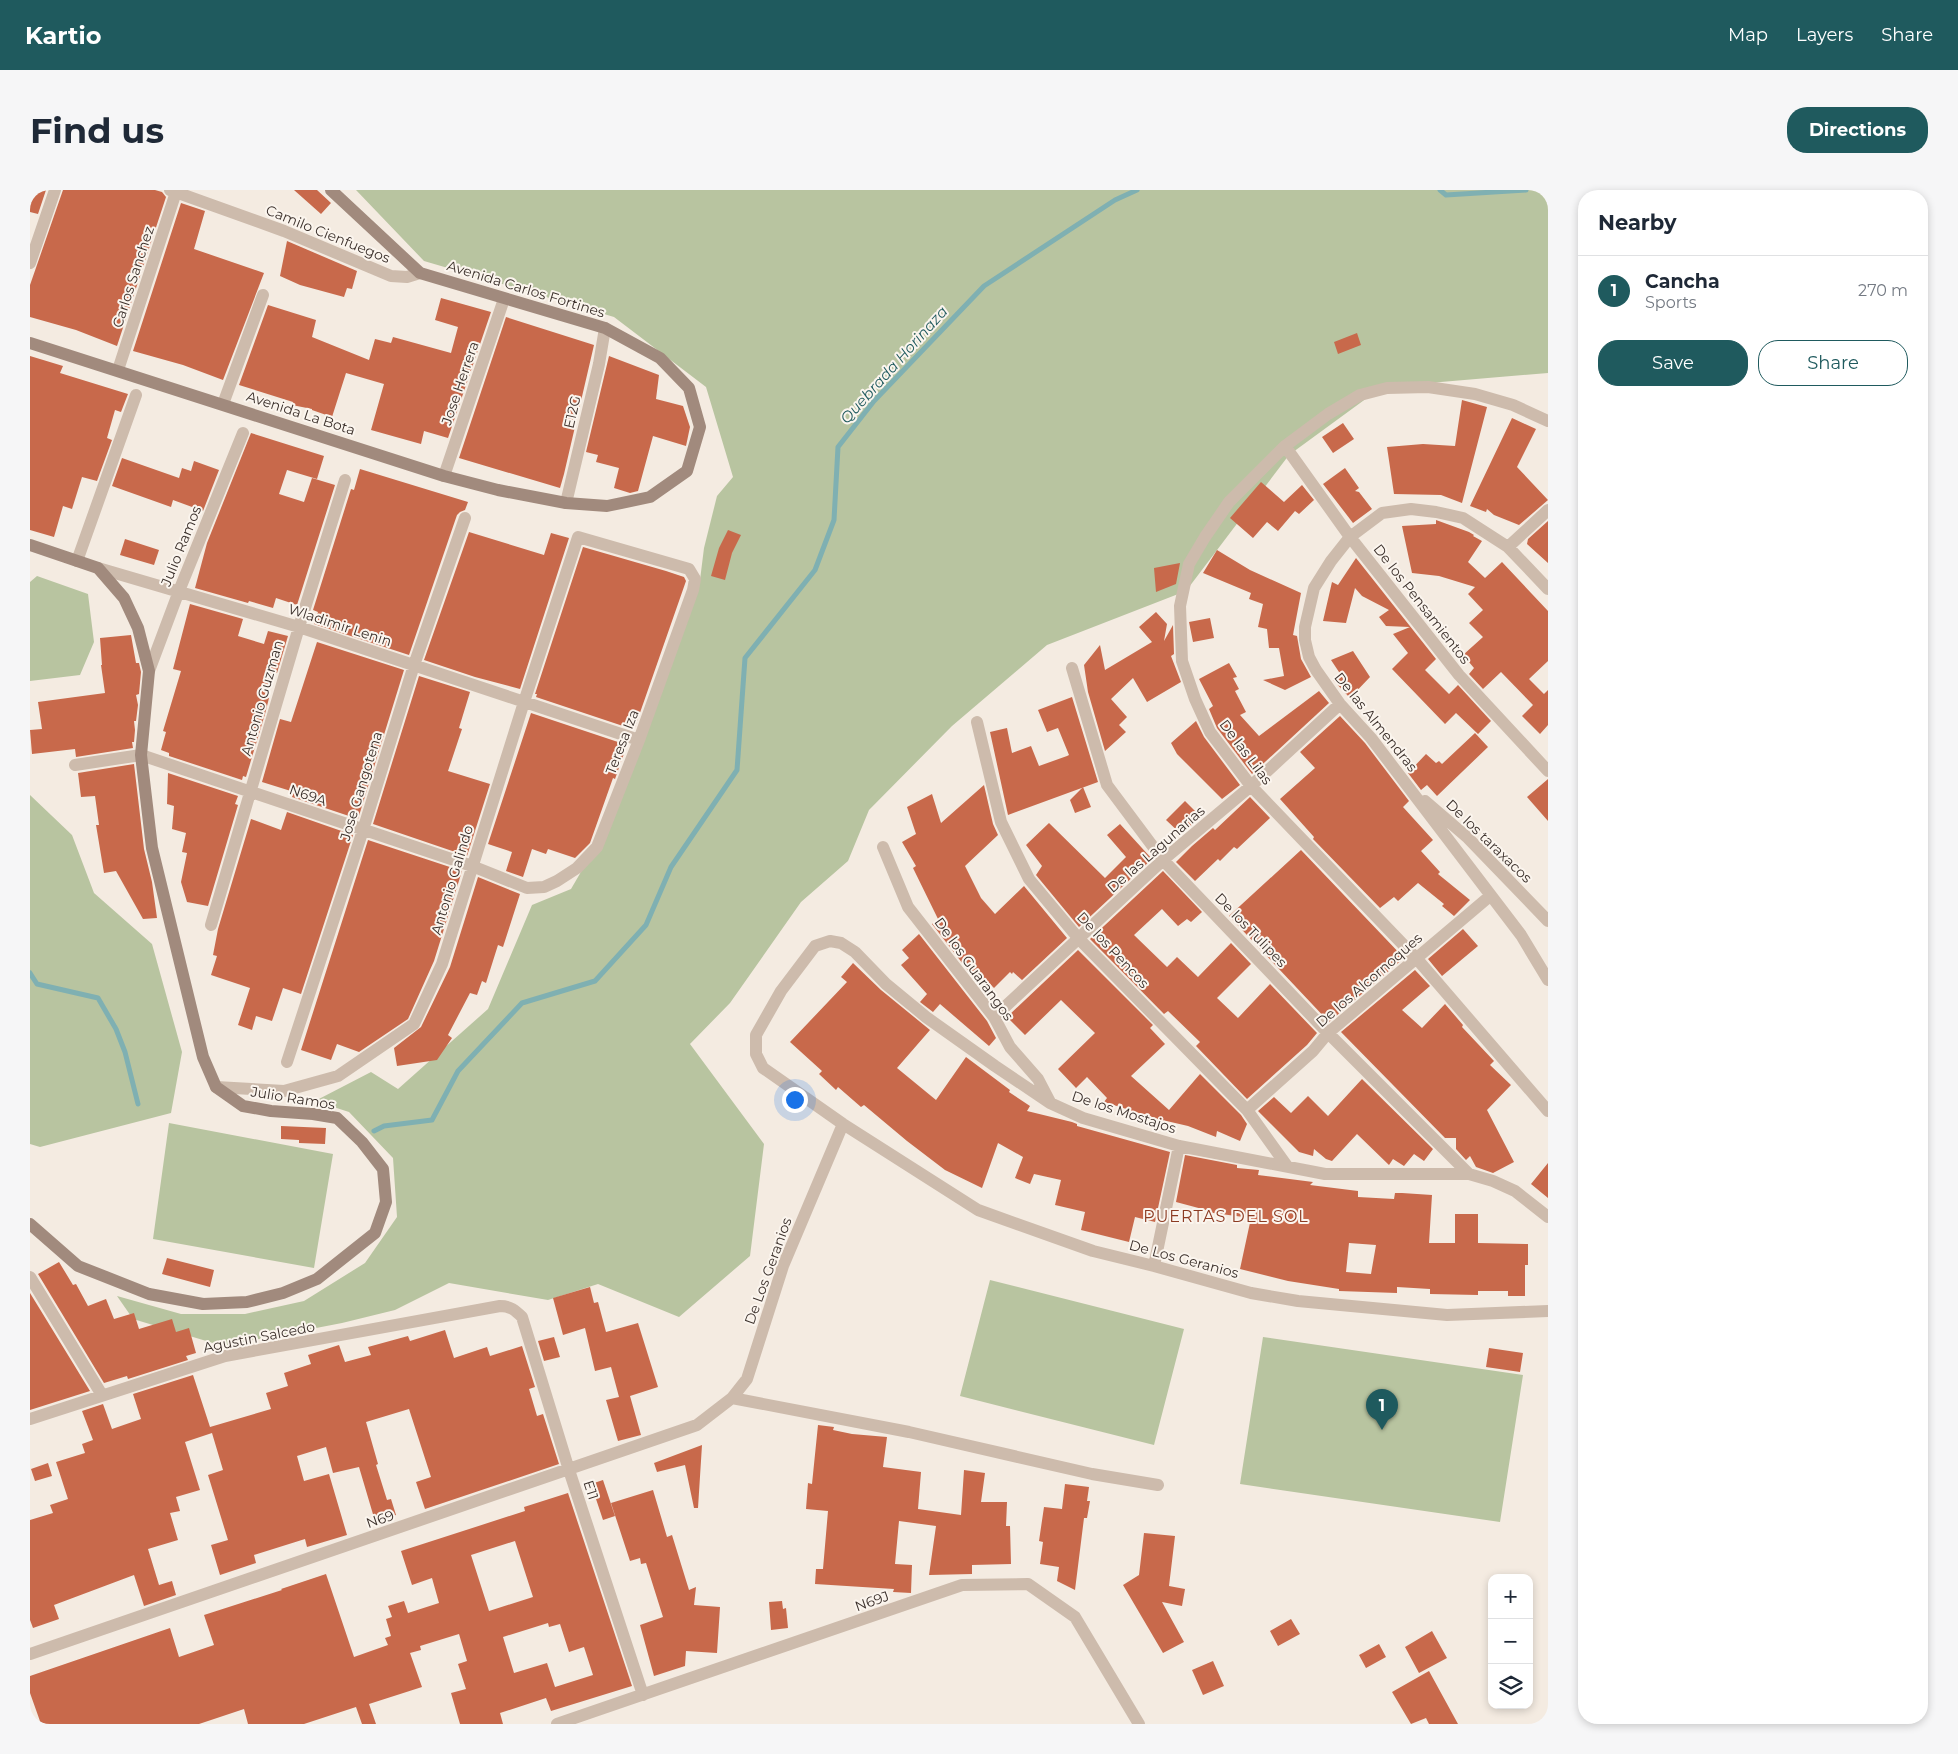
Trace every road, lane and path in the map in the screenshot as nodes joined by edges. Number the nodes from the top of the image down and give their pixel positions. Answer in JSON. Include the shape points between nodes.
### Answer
{"nodes":[{"id":1,"x":55,"y":190,"type":"edge"},
{"id":2,"x":331,"y":190,"type":"edge"},
{"id":3,"x":173,"y":191,"type":"edge"},
{"id":4,"x":202,"y":195,"type":"edge"},
{"id":5,"x":30,"y":263,"type":"edge"},
{"id":6,"x":420,"y":273,"type":"junction"},
{"id":7,"x":263,"y":296,"type":"dead end"},
{"id":8,"x":504,"y":299,"type":"junction"},
{"id":9,"x":605,"y":328,"type":"junction"},
{"id":10,"x":30,"y":343,"type":"edge"},
{"id":11,"x":118,"y":370,"type":"junction"},
{"id":12,"x":136,"y":395,"type":"dead end"},
{"id":13,"x":223,"y":404,"type":"junction"},
{"id":14,"x":1548,"y":421,"type":"edge"},
{"id":15,"x":244,"y":433,"type":"dead end"},
{"id":16,"x":1285,"y":446,"type":"junction"},
{"id":17,"x":444,"y":476,"type":"junction"},
{"id":18,"x":345,"y":480,"type":"dead end"},
{"id":19,"x":566,"y":503,"type":"junction"},
{"id":20,"x":1548,"y":510,"type":"edge"},
{"id":21,"x":465,"y":518,"type":"dead end"},
{"id":22,"x":578,"y":537,"type":"joint"},
{"id":23,"x":1350,"y":537,"type":"junction"},
{"id":24,"x":30,"y":545,"type":"edge"},
{"id":25,"x":1508,"y":547,"type":"junction"},
{"id":26,"x":77,"y":561,"type":"junction"},
{"id":27,"x":98,"y":568,"type":"junction"},
{"id":28,"x":1548,"y":590,"type":"edge"},
{"id":29,"x":179,"y":591,"type":"junction"},
{"id":30,"x":299,"y":627,"type":"junction"},
{"id":31,"x":414,"y":664,"type":"junction"},
{"id":32,"x":1072,"y":668,"type":"dead end"},
{"id":33,"x":149,"y":671,"type":"junction"},
{"id":34,"x":524,"y":702,"type":"junction"},
{"id":35,"x":1340,"y":704,"type":"junction"},
{"id":36,"x":976,"y":722,"type":"dead end"},
{"id":37,"x":639,"y":740,"type":"junction"},
{"id":38,"x":141,"y":755,"type":"junction"},
{"id":39,"x":75,"y":765,"type":"dead end"},
{"id":40,"x":1548,"y":771,"type":"edge"},
{"id":41,"x":1406,"y":784,"type":"junction"},
{"id":42,"x":1251,"y":786,"type":"junction"},
{"id":43,"x":250,"y":792,"type":"junction"},
{"id":44,"x":363,"y":830,"type":"junction"},
{"id":45,"x":883,"y":847,"type":"dead end"},
{"id":46,"x":1163,"y":860,"type":"junction"},
{"id":47,"x":472,"y":866,"type":"junction"},
{"id":48,"x":527,"y":888,"type":"joint"},
{"id":49,"x":1490,"y":896,"type":"junction"},
{"id":50,"x":1548,"y":921,"type":"edge"},
{"id":51,"x":211,"y":925,"type":"dead end"},
{"id":52,"x":1079,"y":938,"type":"junction"},
{"id":53,"x":1417,"y":959,"type":"junction"},
{"id":54,"x":1548,"y":980,"type":"edge"},
{"id":55,"x":994,"y":1017,"type":"junction"},
{"id":56,"x":1328,"y":1032,"type":"junction"},
{"id":57,"x":287,"y":1062,"type":"dead end"},
{"id":58,"x":763,"y":1068,"type":"joint"},
{"id":59,"x":216,"y":1087,"type":"junction"},
{"id":60,"x":1050,"y":1103,"type":"junction"},
{"id":61,"x":1247,"y":1110,"type":"junction"},
{"id":62,"x":1548,"y":1111,"type":"edge"},
{"id":63,"x":843,"y":1124,"type":"junction"},
{"id":64,"x":1179,"y":1146,"type":"junction"},
{"id":65,"x":1287,"y":1166,"type":"junction"},
{"id":66,"x":1469,"y":1174,"type":"junction"},
{"id":67,"x":1548,"y":1217,"type":"edge"},
{"id":68,"x":30,"y":1224,"type":"edge"},
{"id":69,"x":1154,"y":1266,"type":"junction"},
{"id":70,"x":30,"y":1277,"type":"edge"},
{"id":71,"x":500,"y":1306,"type":"joint"},
{"id":72,"x":1548,"y":1311,"type":"edge"},
{"id":73,"x":102,"y":1395,"type":"junction"},
{"id":74,"x":732,"y":1398,"type":"junction"},
{"id":75,"x":30,"y":1418,"type":"edge"},
{"id":76,"x":569,"y":1470,"type":"junction"},
{"id":77,"x":1158,"y":1485,"type":"dead end"},
{"id":78,"x":30,"y":1654,"type":"edge"},
{"id":79,"x":643,"y":1695,"type":"junction"},
{"id":80,"x":558,"y":1724,"type":"edge"},
{"id":81,"x":1139,"y":1724,"type":"edge"}],
"edges":[{"from":1,"to":5,"type":"street"},
{"from":2,"to":6,"type":"street","name":"Avenida Carlos Fortines"},
{"from":3,"to":4,"type":"street","name":"Camilo Cienfuegos"},
{"from":3,"to":11,"type":"street","name":"Carlos Sanchez"},
{"from":4,"to":6,"type":"street","name":"Camilo Cienfuegos","via":[[391,276],[407,277]]},
{"from":6,"to":8,"type":"street","name":"Avenida Carlos Fortines"},
{"from":7,"to":13,"type":"street"},
{"from":8,"to":9,"type":"street","name":"Avenida Carlos Fortines"},
{"from":8,"to":17,"type":"street","name":"Jose Herrera"},
{"from":9,"to":19,"type":"street","name":"E12G"},
{"from":9,"to":19,"type":"street","name":"Avenida Carlos Fortines","via":[[660,358],[690,388],[700,427],[687,471],[650,497],[607,506]]},
{"from":10,"to":11,"type":"street","name":"Avenida La Bota"},
{"from":11,"to":13,"type":"street","name":"Avenida La Bota"},
{"from":12,"to":26,"type":"street"},
{"from":13,"to":17,"type":"street","name":"Avenida La Bota"},
{"from":14,"to":16,"type":"street","name":"De las Lilas","via":[[1512,405],[1475,394],[1428,388],[1387,388],[1360,395]]},
{"from":15,"to":29,"type":"street","name":"Julio Ramos"},
{"from":16,"to":23,"type":"street","name":"De los Pensamientos"},
{"from":16,"to":42,"type":"street","name":"De las Lilas","via":[[1229,502],[1205,536],[1190,564],[1180,606],[1182,661],[1195,699],[1210,732]]},
{"from":17,"to":19,"type":"street","name":"Avenida La Bota"},
{"from":18,"to":30,"type":"street","name":"Antonio Guzman"},
{"from":20,"to":25,"type":"street"},
{"from":21,"to":31,"type":"street","name":"Jose Gangotena"},
{"from":22,"to":34,"type":"street","name":"Antonio Galindo"},
{"from":22,"to":37,"type":"street","name":"Teresa Iza","via":[[689,569],[695,579]]},
{"from":23,"to":25,"type":"street","name":"De las Almendras","via":[[1382,513],[1411,509],[1463,518]]},
{"from":23,"to":35,"type":"street","name":"De las Almendras","via":[[1330,560],[1314,588],[1305,627],[1310,657]]},
{"from":23,"to":40,"type":"street","name":"De los Pensamientos","via":[[1459,675]]},
{"from":24,"to":26,"type":"street","name":"Wladimir Lenin"},
{"from":25,"to":28,"type":"street","name":"De las Almendras"},
{"from":26,"to":27,"type":"street","name":"Wladimir Lenin"},
{"from":27,"to":29,"type":"street","name":"Wladimir Lenin"},
{"from":27,"to":33,"type":"street","name":"Julio Ramos","via":[[124,598],[138,628]]},
{"from":29,"to":30,"type":"street","name":"Wladimir Lenin"},
{"from":29,"to":33,"type":"street","name":"Julio Ramos"},
{"from":30,"to":31,"type":"street","name":"Wladimir Lenin"},
{"from":30,"to":43,"type":"street","name":"Antonio Guzman"},
{"from":31,"to":34,"type":"street","name":"Wladimir Lenin"},
{"from":31,"to":44,"type":"street","name":"Jose Gangotena"},
{"from":32,"to":46,"type":"street","name":"De los Tulipes","via":[[1107,785]]},
{"from":33,"to":38,"type":"street","name":"Julio Ramos"},
{"from":34,"to":37,"type":"street","name":"Wladimir Lenin"},
{"from":34,"to":47,"type":"street","name":"Antonio Galindo"},
{"from":35,"to":41,"type":"street","name":"De las Almendras"},
{"from":35,"to":42,"type":"street","name":"De las Lagunarias"},
{"from":36,"to":52,"type":"street","name":"De los Pencos","via":[[1001,822],[1030,879]]},
{"from":37,"to":48,"type":"street","name":"Teresa Iza","via":[[597,847],[577,868],[558,881],[544,887]]},
{"from":38,"to":39,"type":"street","name":"N69A"},
{"from":38,"to":43,"type":"street","name":"N69A"},
{"from":38,"to":59,"type":"street","name":"Julio Ramos","via":[[152,848],[203,1057]]},
{"from":41,"to":49,"type":"street","name":"De las Almendras"},
{"from":41,"to":50,"type":"street","name":"De los taraxacos","via":[[1468,838]]},
{"from":42,"to":46,"type":"street","name":"De las Lagunarias"},
{"from":42,"to":53,"type":"street","name":"De las Lilas"},
{"from":43,"to":44,"type":"street","name":"N69A"},
{"from":43,"to":51,"type":"street","name":"Antonio Guzman"},
{"from":44,"to":47,"type":"street","name":"N69A"},
{"from":44,"to":57,"type":"street","name":"Jose Gangotena"},
{"from":45,"to":55,"type":"street","name":"De los Guarangos","via":[[908,906]]},
{"from":46,"to":52,"type":"street","name":"De las Lagunarias"},
{"from":46,"to":56,"type":"street","name":"De los Tulipes"},
{"from":47,"to":48,"type":"street","name":"N69A"},
{"from":47,"to":59,"type":"street","name":"Antonio Galindo","via":[[442,964],[414,1024],[338,1076],[284,1091]]},
{"from":49,"to":53,"type":"street","name":"De los Alcornoques"},
{"from":49,"to":54,"type":"street","name":"De las Almendras","via":[[1521,935]]},
{"from":52,"to":55,"type":"street","name":"De las Lagunarias"},
{"from":52,"to":61,"type":"street","name":"De los Pencos"},
{"from":53,"to":56,"type":"street","name":"De los Alcornoques"},
{"from":53,"to":62,"type":"street","name":"De las Lilas"},
{"from":55,"to":60,"type":"street","name":"De los Guarangos","via":[[1010,1047],[1038,1079]]},
{"from":56,"to":61,"type":"street","name":"De los Alcornoques","via":[[1313,1051]]},
{"from":56,"to":66,"type":"street","name":"De los Tulipes"},
{"from":58,"to":60,"type":"street","name":"De los Mostajos","via":[[756,1054],[756,1036],[781,990],[815,946],[830,941],[854,952],[926,1017]]},
{"from":58,"to":63,"type":"street","name":"De Los Geranios"},
{"from":59,"to":68,"type":"street","name":"Julio Ramos","via":[[243,1106],[337,1118],[383,1169],[386,1202],[375,1233],[317,1279],[283,1293],[247,1302],[203,1304],[149,1294],[78,1266]]},
{"from":60,"to":64,"type":"street","name":"De los Mostajos","via":[[1083,1118]]},
{"from":61,"to":65,"type":"street","name":"De los Pencos"},
{"from":63,"to":69,"type":"street","name":"De Los Geranios","via":[[978,1210],[1094,1251]]},
{"from":63,"to":74,"type":"street","name":"De Los Geranios","via":[[783,1266],[747,1380]]},
{"from":64,"to":65,"type":"street","name":"De los Mostajos"},
{"from":64,"to":69,"type":"street"},
{"from":65,"to":66,"type":"street","name":"De los Mostajos","via":[[1325,1174]]},
{"from":66,"to":67,"type":"street","name":"De los Mostajos","via":[[1515,1191]]},
{"from":69,"to":72,"type":"street","name":"De Los Geranios","via":[[1251,1293],[1298,1302],[1447,1315]]},
{"from":70,"to":73,"type":"street"},
{"from":71,"to":73,"type":"street","name":"Agustin Salcedo","via":[[225,1356]]},
{"from":71,"to":76,"type":"street","name":"E11","via":[[509,1306],[522,1317]]},
{"from":73,"to":75,"type":"street","name":"Agustin Salcedo"},
{"from":74,"to":76,"type":"street","name":"N69","via":[[697,1425]]},
{"from":74,"to":77,"type":"street"},
{"from":76,"to":78,"type":"street","name":"N69"},
{"from":76,"to":79,"type":"street","name":"E11"},
{"from":79,"to":80,"type":"street","name":"N69J"},
{"from":79,"to":81,"type":"street","name":"N69J","via":[[962,1586],[1028,1584],[1075,1616]]}]}
